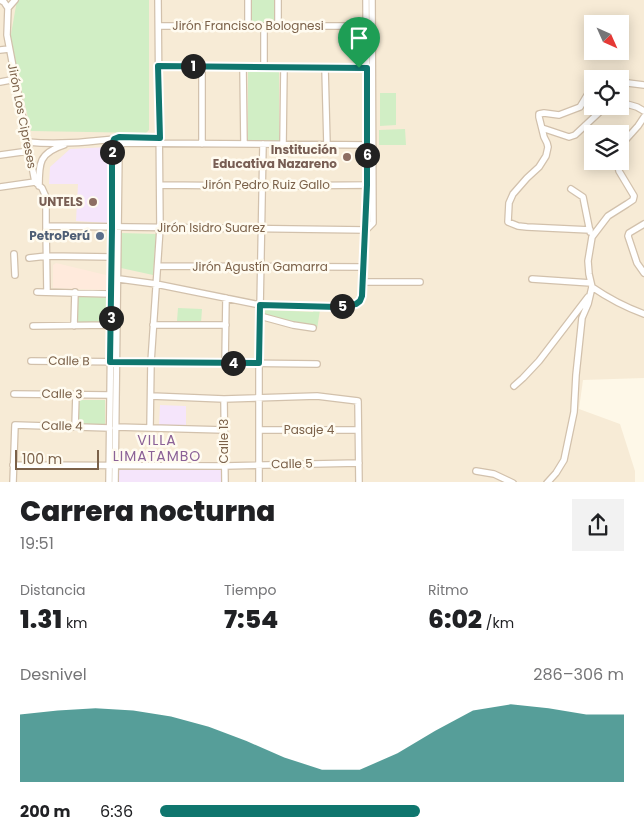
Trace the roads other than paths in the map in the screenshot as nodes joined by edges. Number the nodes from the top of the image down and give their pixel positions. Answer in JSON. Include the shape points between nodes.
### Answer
{"nodes":[{"id":1,"x":0,"y":0,"type":"edge"},
{"id":2,"x":9,"y":0,"type":"edge"},
{"id":3,"x":15,"y":0,"type":"edge"},
{"id":4,"x":158,"y":0,"type":"edge"},
{"id":5,"x":248,"y":0,"type":"edge"},
{"id":6,"x":278,"y":0,"type":"edge"},
{"id":7,"x":366,"y":0,"type":"edge"},
{"id":8,"x":372,"y":0,"type":"edge"},
{"id":9,"x":8,"y":8,"type":"junction"},
{"id":10,"x":159,"y":26,"type":"junction"},
{"id":11,"x":248,"y":26,"type":"junction"},
{"id":12,"x":264,"y":26,"type":"junction"},
{"id":13,"x":278,"y":26,"type":"junction"},
{"id":14,"x":367,"y":26,"type":"junction"},
{"id":15,"x":9,"y":49,"type":"junction"},
{"id":16,"x":0,"y":50,"type":"edge"},
{"id":17,"x":158,"y":66,"type":"junction"},
{"id":18,"x":202,"y":66,"type":"junction"},
{"id":19,"x":243,"y":67,"type":"junction"},
{"id":20,"x":264,"y":67,"type":"junction"},
{"id":21,"x":284,"y":67,"type":"junction"},
{"id":22,"x":325,"y":68,"type":"junction"},
{"id":23,"x":370,"y":68,"type":"junction"},
{"id":24,"x":16,"y":79,"type":"junction"},
{"id":25,"x":0,"y":82,"type":"edge"},
{"id":26,"x":629,"y":83,"type":"edge"},
{"id":27,"x":644,"y":85,"type":"edge"},
{"id":28,"x":584,"y":100,"type":"edge"},
{"id":29,"x":629,"y":105,"type":"edge"},
{"id":30,"x":644,"y":111,"type":"edge"},
{"id":31,"x":596,"y":115,"type":"edge"},
{"id":32,"x":644,"y":117,"type":"edge"},
{"id":33,"x":542,"y":128,"type":"junction"},
{"id":34,"x":629,"y":137,"type":"edge"},
{"id":35,"x":114,"y":139,"type":"junction"},
{"id":36,"x":160,"y":141,"type":"junction"},
{"id":37,"x":28,"y":142,"type":"junction"},
{"id":38,"x":70,"y":143,"type":"junction"},
{"id":39,"x":202,"y":144,"type":"junction"},
{"id":40,"x":244,"y":144,"type":"junction"},
{"id":41,"x":263,"y":144,"type":"junction"},
{"id":42,"x":283,"y":145,"type":"junction"},
{"id":43,"x":326,"y":145,"type":"junction"},
{"id":44,"x":370,"y":145,"type":"junction"},
{"id":45,"x":29,"y":150,"type":"junction"},
{"id":46,"x":0,"y":155,"type":"edge"},
{"id":47,"x":619,"y":170,"type":"edge"},
{"id":48,"x":37,"y":184,"type":"junction"},
{"id":49,"x":160,"y":185,"type":"junction"},
{"id":50,"x":370,"y":185,"type":"junction"},
{"id":51,"x":263,"y":186,"type":"junction"},
{"id":52,"x":0,"y":187,"type":"edge"},
{"id":53,"x":571,"y":189,"type":"dead end"},
{"id":54,"x":644,"y":224,"type":"edge"},
{"id":55,"x":46,"y":226,"type":"junction"},
{"id":56,"x":115,"y":228,"type":"junction"},
{"id":57,"x":160,"y":228,"type":"junction"},
{"id":58,"x":262,"y":228,"type":"junction"},
{"id":59,"x":366,"y":230,"type":"junction"},
{"id":60,"x":590,"y":230,"type":"junction"},
{"id":61,"x":592,"y":237,"type":"junction"},
{"id":62,"x":14,"y":254,"type":"dead end"},
{"id":63,"x":47,"y":256,"type":"junction"},
{"id":64,"x":112,"y":257,"type":"junction"},
{"id":65,"x":29,"y":258,"type":"dead end"},
{"id":66,"x":158,"y":266,"type":"junction"},
{"id":67,"x":261,"y":266,"type":"junction"},
{"id":68,"x":363,"y":267,"type":"junction"},
{"id":69,"x":644,"y":274,"type":"edge"},
{"id":70,"x":14,"y":275,"type":"dead end"},
{"id":71,"x":114,"y":278,"type":"junction"},
{"id":72,"x":532,"y":279,"type":"dead end"},
{"id":73,"x":363,"y":282,"type":"junction"},
{"id":74,"x":420,"y":282,"type":"dead end"},
{"id":75,"x":156,"y":284,"type":"junction"},
{"id":76,"x":592,"y":288,"type":"junction"},
{"id":77,"x":37,"y":292,"type":"dead end"},
{"id":78,"x":48,"y":292,"type":"junction"},
{"id":79,"x":75,"y":292,"type":"junction"},
{"id":80,"x":111,"y":294,"type":"junction"},
{"id":81,"x":226,"y":298,"type":"junction"},
{"id":82,"x":260,"y":305,"type":"junction"},
{"id":83,"x":644,"y":314,"type":"edge"},
{"id":84,"x":260,"y":316,"type":"junction"},
{"id":85,"x":111,"y":325,"type":"junction"},
{"id":86,"x":154,"y":325,"type":"junction"},
{"id":87,"x":226,"y":325,"type":"junction"},
{"id":88,"x":33,"y":326,"type":"dead end"},
{"id":89,"x":74,"y":326,"type":"junction"},
{"id":90,"x":312,"y":328,"type":"dead end"},
{"id":91,"x":32,"y":361,"type":"dead end"},
{"id":92,"x":113,"y":362,"type":"junction"},
{"id":93,"x":151,"y":362,"type":"junction"},
{"id":94,"x":225,"y":363,"type":"junction"},
{"id":95,"x":259,"y":363,"type":"junction"},
{"id":96,"x":317,"y":364,"type":"dead end"},
{"id":97,"x":514,"y":386,"type":"dead end"},
{"id":98,"x":14,"y":394,"type":"dead end"},
{"id":99,"x":76,"y":394,"type":"junction"},
{"id":100,"x":110,"y":395,"type":"junction"},
{"id":101,"x":151,"y":396,"type":"junction"},
{"id":102,"x":259,"y":398,"type":"junction"},
{"id":103,"x":224,"y":399,"type":"junction"},
{"id":104,"x":75,"y":426,"type":"junction"},
{"id":105,"x":113,"y":427,"type":"junction"},
{"id":106,"x":150,"y":428,"type":"junction"},
{"id":107,"x":224,"y":430,"type":"junction"},
{"id":108,"x":260,"y":430,"type":"junction"},
{"id":109,"x":358,"y":430,"type":"junction"},
{"id":110,"x":359,"y":463,"type":"junction"},
{"id":111,"x":112,"y":464,"type":"junction"},
{"id":112,"x":259,"y":464,"type":"junction"},
{"id":113,"x":14,"y":465,"type":"junction"},
{"id":114,"x":225,"y":466,"type":"junction"},
{"id":115,"x":476,"y":471,"type":"dead end"},
{"id":116,"x":13,"y":482,"type":"edge"},
{"id":117,"x":109,"y":482,"type":"edge"},
{"id":118,"x":115,"y":482,"type":"edge"},
{"id":119,"x":225,"y":482,"type":"edge"},
{"id":120,"x":259,"y":482,"type":"edge"},
{"id":121,"x":359,"y":482,"type":"edge"},
{"id":122,"x":513,"y":482,"type":"edge"},
{"id":123,"x":547,"y":482,"type":"edge"}],
"edges":[{"from":1,"to":9,"type":"street"},
{"from":2,"to":9,"type":"street","name":"Jirón Los Cipreses"},
{"from":3,"to":9,"type":"street"},
{"from":4,"to":10,"type":"street"},
{"from":5,"to":11,"type":"street"},
{"from":6,"to":13,"type":"street"},
{"from":7,"to":14,"type":"street"},
{"from":8,"to":23,"type":"street"},
{"from":9,"to":15,"type":"street","name":"Jirón Los Cipreses"},
{"from":10,"to":11,"type":"street","name":"Jirón Francisco Bolognesi"},
{"from":10,"to":17,"type":"street"},
{"from":11,"to":12,"type":"street","name":"Jirón Francisco Bolognesi"},
{"from":12,"to":13,"type":"street","name":"Jirón Francisco Bolognesi"},
{"from":12,"to":20,"type":"street"},
{"from":13,"to":14,"type":"street","name":"Jirón Francisco Bolognesi"},
{"from":14,"to":23,"type":"street"},
{"from":15,"to":16,"type":"street"},
{"from":15,"to":24,"type":"street","name":"Jirón Los Cipreses"},
{"from":17,"to":18,"type":"street"},
{"from":17,"to":36,"type":"street"},
{"from":18,"to":19,"type":"street"},
{"from":18,"to":39,"type":"street"},
{"from":19,"to":20,"type":"street"},
{"from":19,"to":40,"type":"street"},
{"from":20,"to":21,"type":"street"},
{"from":21,"to":22,"type":"street"},
{"from":21,"to":42,"type":"street"},
{"from":22,"to":23,"type":"street"},
{"from":22,"to":43,"type":"street"},
{"from":23,"to":44,"type":"street"},
{"from":24,"to":25,"type":"street"},
{"from":24,"to":37,"type":"street","name":"Jirón Los Cipreses"},
{"from":26,"to":27,"type":"street"},
{"from":28,"to":33,"type":"street","via":[[580,107],[559,115],[539,114]]},
{"from":29,"to":30,"type":"street"},
{"from":31,"to":33,"type":"street","via":[[570,137]]},
{"from":32,"to":34,"type":"street"},
{"from":33,"to":60,"type":"street","via":[[548,148],[546,156],[514,194],[509,203],[508,222],[527,227]]},
{"from":35,"to":36,"type":"street"},
{"from":35,"to":38,"type":"street"},
{"from":35,"to":56,"type":"street"},
{"from":36,"to":39,"type":"street"},
{"from":36,"to":49,"type":"street"},
{"from":36,"to":56,"type":"street","via":[[123,144],[118,148]]},
{"from":37,"to":38,"type":"street"},
{"from":37,"to":45,"type":"street","name":"Jirón Los Cipreses"},
{"from":38,"to":48,"type":"street","via":[[46,154],[41,160]]},
{"from":39,"to":40,"type":"street"},
{"from":40,"to":41,"type":"street"},
{"from":41,"to":42,"type":"street"},
{"from":41,"to":51,"type":"street"},
{"from":42,"to":43,"type":"street"},
{"from":43,"to":44,"type":"street"},
{"from":44,"to":50,"type":"street"},
{"from":45,"to":46,"type":"street"},
{"from":45,"to":48,"type":"street","name":"Jirón Los Cipreses"},
{"from":47,"to":61,"type":"street","via":[[634,196],[608,216]]},
{"from":48,"to":52,"type":"street"},
{"from":48,"to":55,"type":"street","name":"Jirón Los Cipreses","via":[[46,197]]},
{"from":49,"to":51,"type":"street","name":"Jirón Pedro Ruiz Gallo"},
{"from":49,"to":57,"type":"street"},
{"from":50,"to":51,"type":"street","name":"Jirón Pedro Ruiz Gallo"},
{"from":50,"to":59,"type":"street"},
{"from":50,"to":59,"type":"street","via":[[373,223]]},
{"from":51,"to":58,"type":"street"},
{"from":53,"to":60,"type":"street","via":[[583,197]]},
{"from":54,"to":69,"type":"street","via":[[628,236]]},
{"from":55,"to":56,"type":"street","name":"Jirón Isidro Suarez"},
{"from":55,"to":63,"type":"street","name":"Jirón Los Cipreses"},
{"from":56,"to":57,"type":"street","name":"Jirón Isidro Suarez"},
{"from":56,"to":64,"type":"street"},
{"from":56,"to":71,"type":"street"},
{"from":57,"to":58,"type":"street","name":"Jirón Isidro Suarez"},
{"from":57,"to":66,"type":"street"},
{"from":58,"to":59,"type":"street","name":"Jirón Isidro Suarez"},
{"from":58,"to":67,"type":"street"},
{"from":59,"to":68,"type":"street"},
{"from":60,"to":61,"type":"street"},
{"from":61,"to":76,"type":"street","via":[[588,261]]},
{"from":62,"to":70,"type":"street"},
{"from":63,"to":64,"type":"street"},
{"from":63,"to":65,"type":"street"},
{"from":63,"to":78,"type":"street","name":"Jirón Los Cipreses"},
{"from":64,"to":71,"type":"street"},
{"from":66,"to":67,"type":"street","name":"Jirón Agustín Gamarra"},
{"from":66,"to":75,"type":"street"},
{"from":67,"to":68,"type":"street","name":"Jirón Agustín Gamarra"},
{"from":67,"to":82,"type":"street"},
{"from":68,"to":73,"type":"street"},
{"from":71,"to":75,"type":"street"},
{"from":71,"to":80,"type":"street"},
{"from":71,"to":92,"type":"street"},
{"from":72,"to":76,"type":"street"},
{"from":73,"to":74,"type":"street"},
{"from":73,"to":82,"type":"street","via":[[362,296],[356,304],[337,307]]},
{"from":75,"to":81,"type":"street"},
{"from":75,"to":86,"type":"street"},
{"from":76,"to":83,"type":"street"},
{"from":76,"to":97,"type":"street","via":[[538,361]]},
{"from":76,"to":123,"type":"street","via":[[582,318],[574,412],[564,460]]},
{"from":77,"to":78,"type":"street"},
{"from":78,"to":79,"type":"street"},
{"from":79,"to":80,"type":"street"},
{"from":79,"to":89,"type":"street"},
{"from":80,"to":85,"type":"street"},
{"from":81,"to":82,"type":"street"},
{"from":81,"to":87,"type":"street"},
{"from":82,"to":84,"type":"street"},
{"from":84,"to":90,"type":"street"},
{"from":84,"to":95,"type":"street"},
{"from":85,"to":89,"type":"street"},
{"from":85,"to":92,"type":"street"},
{"from":86,"to":87,"type":"street"},
{"from":86,"to":93,"type":"street"},
{"from":87,"to":94,"type":"street"},
{"from":88,"to":89,"type":"street"},
{"from":91,"to":92,"type":"street","name":"Calle B"},
{"from":92,"to":93,"type":"street","name":"Calle B"},
{"from":92,"to":100,"type":"street"},
{"from":92,"to":105,"type":"street"},
{"from":93,"to":94,"type":"street","name":"Calle B"},
{"from":93,"to":101,"type":"street"},
{"from":94,"to":95,"type":"street","name":"Calle B"},
{"from":95,"to":96,"type":"street","name":"Calle B"},
{"from":95,"to":102,"type":"street"},
{"from":98,"to":99,"type":"street","name":"Calle 3"},
{"from":99,"to":100,"type":"street","name":"Calle 3"},
{"from":99,"to":104,"type":"street"},
{"from":100,"to":105,"type":"street"},
{"from":101,"to":103,"type":"street"},
{"from":101,"to":106,"type":"street"},
{"from":102,"to":103,"type":"street"},
{"from":102,"to":108,"type":"street"},
{"from":102,"to":109,"type":"street","via":[[316,396],[358,401]]},
{"from":103,"to":107,"type":"street","name":"Calle 13"},
{"from":104,"to":105,"type":"street","name":"Calle 4"},
{"from":104,"to":113,"type":"street","name":"Calle 4","via":[[15,426]]},
{"from":105,"to":106,"type":"street","name":"Calle 4"},
{"from":105,"to":111,"type":"street"},
{"from":106,"to":107,"type":"street","name":"Calle 4"},
{"from":107,"to":114,"type":"street","name":"Calle 13"},
{"from":108,"to":109,"type":"street","name":"Pasaje 4"},
{"from":108,"to":112,"type":"street"},
{"from":109,"to":110,"type":"street"},
{"from":110,"to":112,"type":"street","name":"Calle 5"},
{"from":110,"to":121,"type":"street"},
{"from":111,"to":113,"type":"street","name":"Calle 5"},
{"from":111,"to":114,"type":"street","name":"Calle 5"},
{"from":111,"to":117,"type":"street"},
{"from":111,"to":118,"type":"street"},
{"from":112,"to":114,"type":"street","name":"Calle 5"},
{"from":112,"to":120,"type":"street"},
{"from":113,"to":116,"type":"street"},
{"from":114,"to":119,"type":"street","name":"Calle 13"},
{"from":115,"to":122,"type":"street"}]}
